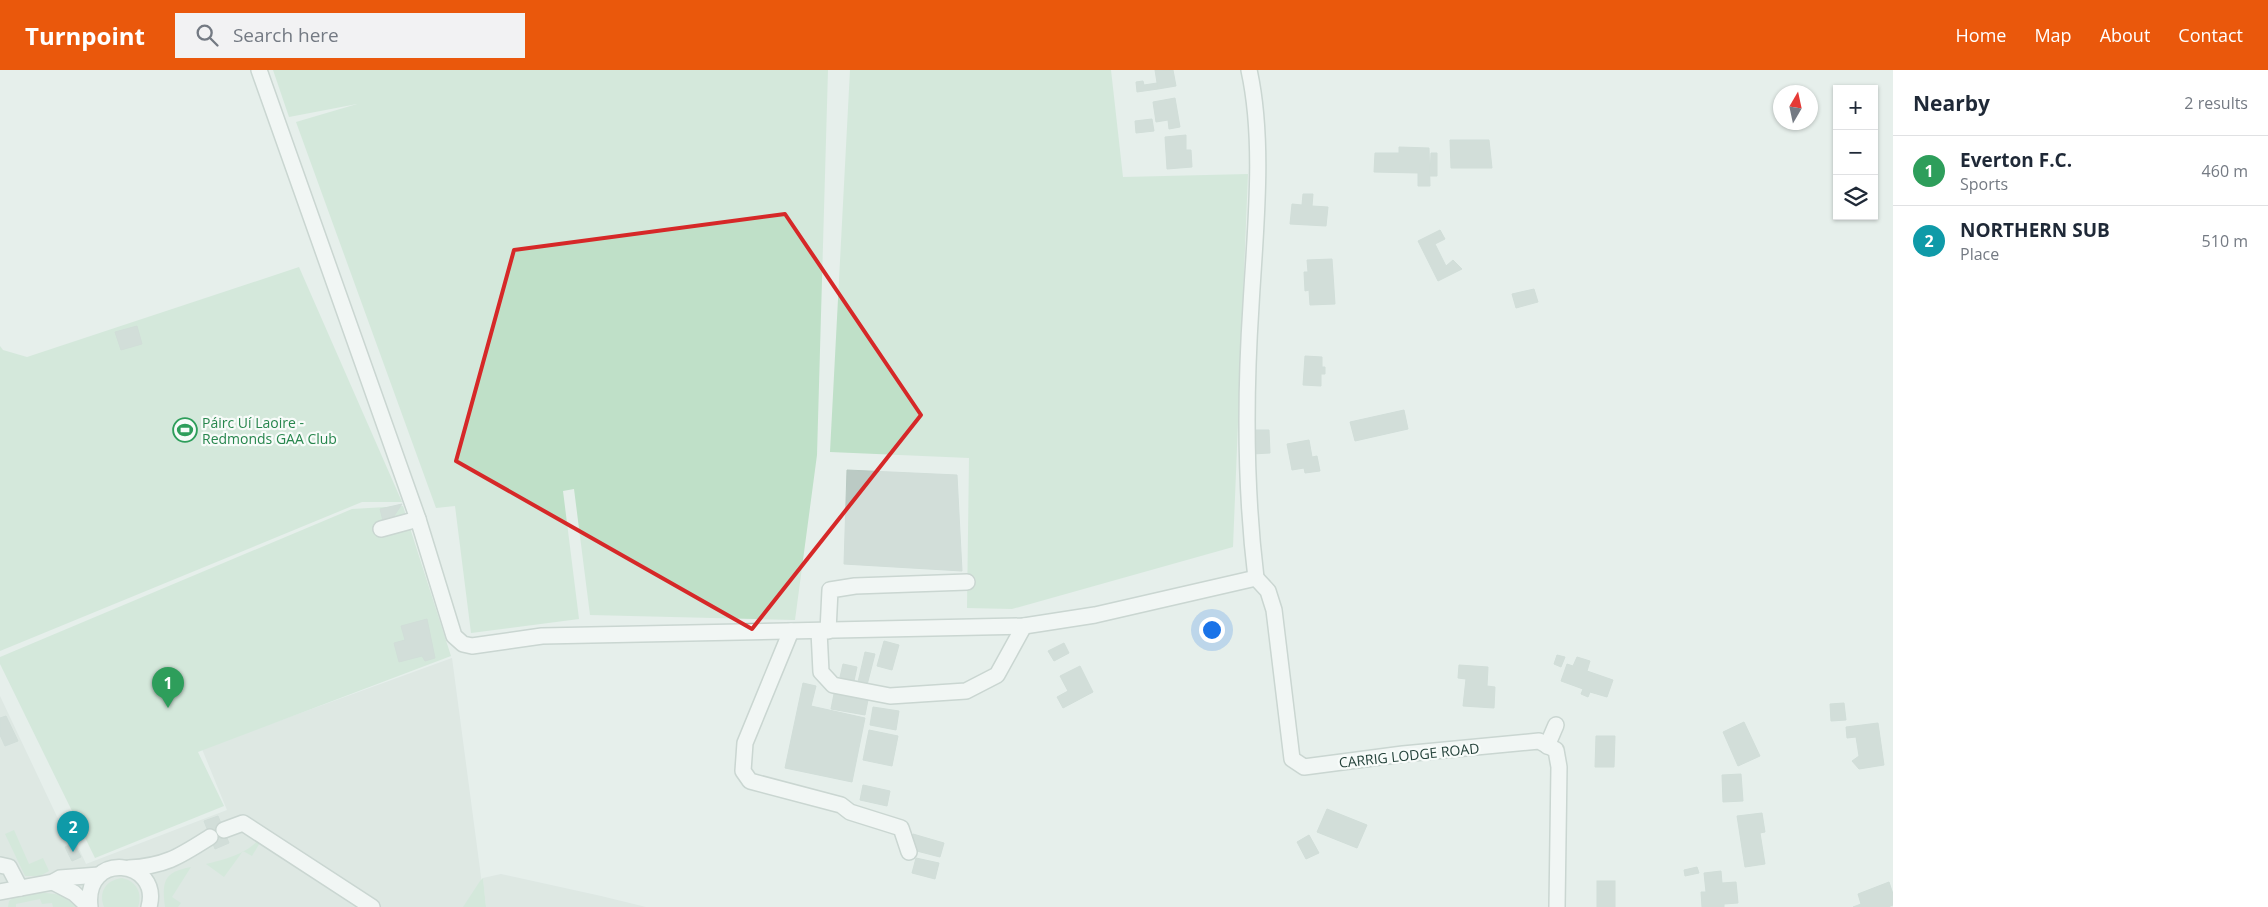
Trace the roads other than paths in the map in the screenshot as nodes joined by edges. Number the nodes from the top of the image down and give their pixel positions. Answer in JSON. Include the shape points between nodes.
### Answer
{"nodes":[{"id":1,"x":259,"y":70,"type":"edge"},
{"id":2,"x":1249,"y":70,"type":"edge"},
{"id":3,"x":418,"y":519,"type":"junction"},
{"id":4,"x":382,"y":529,"type":"dead end"},
{"id":5,"x":1256,"y":578,"type":"junction"},
{"id":6,"x":967,"y":582,"type":"dead end"},
{"id":7,"x":1024,"y":626,"type":"junction"},
{"id":8,"x":791,"y":630,"type":"junction"},
{"id":9,"x":824,"y":631,"type":"junction"},
{"id":10,"x":1556,"y":726,"type":"dead end"},
{"id":11,"x":1547,"y":746,"type":"junction"},
{"id":12,"x":224,"y":830,"type":"dead end"},
{"id":13,"x":210,"y":837,"type":"dead end"},
{"id":14,"x":909,"y":852,"type":"dead end"},
{"id":15,"x":0,"y":865,"type":"edge"},
{"id":16,"x":129,"y":868,"type":"junction"},
{"id":17,"x":99,"y":875,"type":"junction"},
{"id":18,"x":52,"y":882,"type":"junction"},
{"id":19,"x":20,"y":888,"type":"junction"},
{"id":20,"x":0,"y":892,"type":"edge"},
{"id":21,"x":363,"y":904,"type":"edge"},
{"id":22,"x":150,"y":906,"type":"edge"},
{"id":23,"x":90,"y":907,"type":"edge"},
{"id":24,"x":1557,"y":907,"type":"edge"}],
"edges":[{"from":1,"to":3,"type":"street"},
{"from":2,"to":5,"type":"street","via":[[1254,94],[1256,158],[1248,394],[1250,537]]},
{"from":3,"to":4,"type":"street"},
{"from":3,"to":8,"type":"street","via":[[454,636],[464,644],[472,646],[542,636]]},
{"from":5,"to":7,"type":"street"},
{"from":5,"to":11,"type":"street","name":"CARRIG LODGE ROAD","via":[[1268,591],[1274,610],[1292,759],[1304,767],[1539,741]]},
{"from":6,"to":9,"type":"street","via":[[855,586],[830,590]]},
{"from":7,"to":9,"type":"street"},
{"from":7,"to":9,"type":"street","via":[[997,675],[966,691],[890,696],[832,685],[821,672]]},
{"from":8,"to":9,"type":"street"},
{"from":8,"to":14,"type":"street","via":[[745,743],[743,771],[750,782],[841,805],[850,812],[901,828]]},
{"from":10,"to":11,"type":"street"},
{"from":11,"to":24,"type":"street","via":[[1556,750],[1559,767]]},
{"from":12,"to":21,"type":"street","via":[[242,823]]},
{"from":13,"to":16,"type":"street","via":[[171,862]]},
{"from":15,"to":19,"type":"street","via":[[9,867]]},
{"from":16,"to":17,"type":"street","via":[[108,869]]},
{"from":16,"to":22,"type":"street","via":[[144,879],[151,896]]},
{"from":17,"to":18,"type":"street","via":[[60,878]]},
{"from":17,"to":23,"type":"street","via":[[89,891]]},
{"from":18,"to":19,"type":"street"},
{"from":18,"to":23,"type":"street","via":[[74,893]]},
{"from":19,"to":20,"type":"street"}]}
